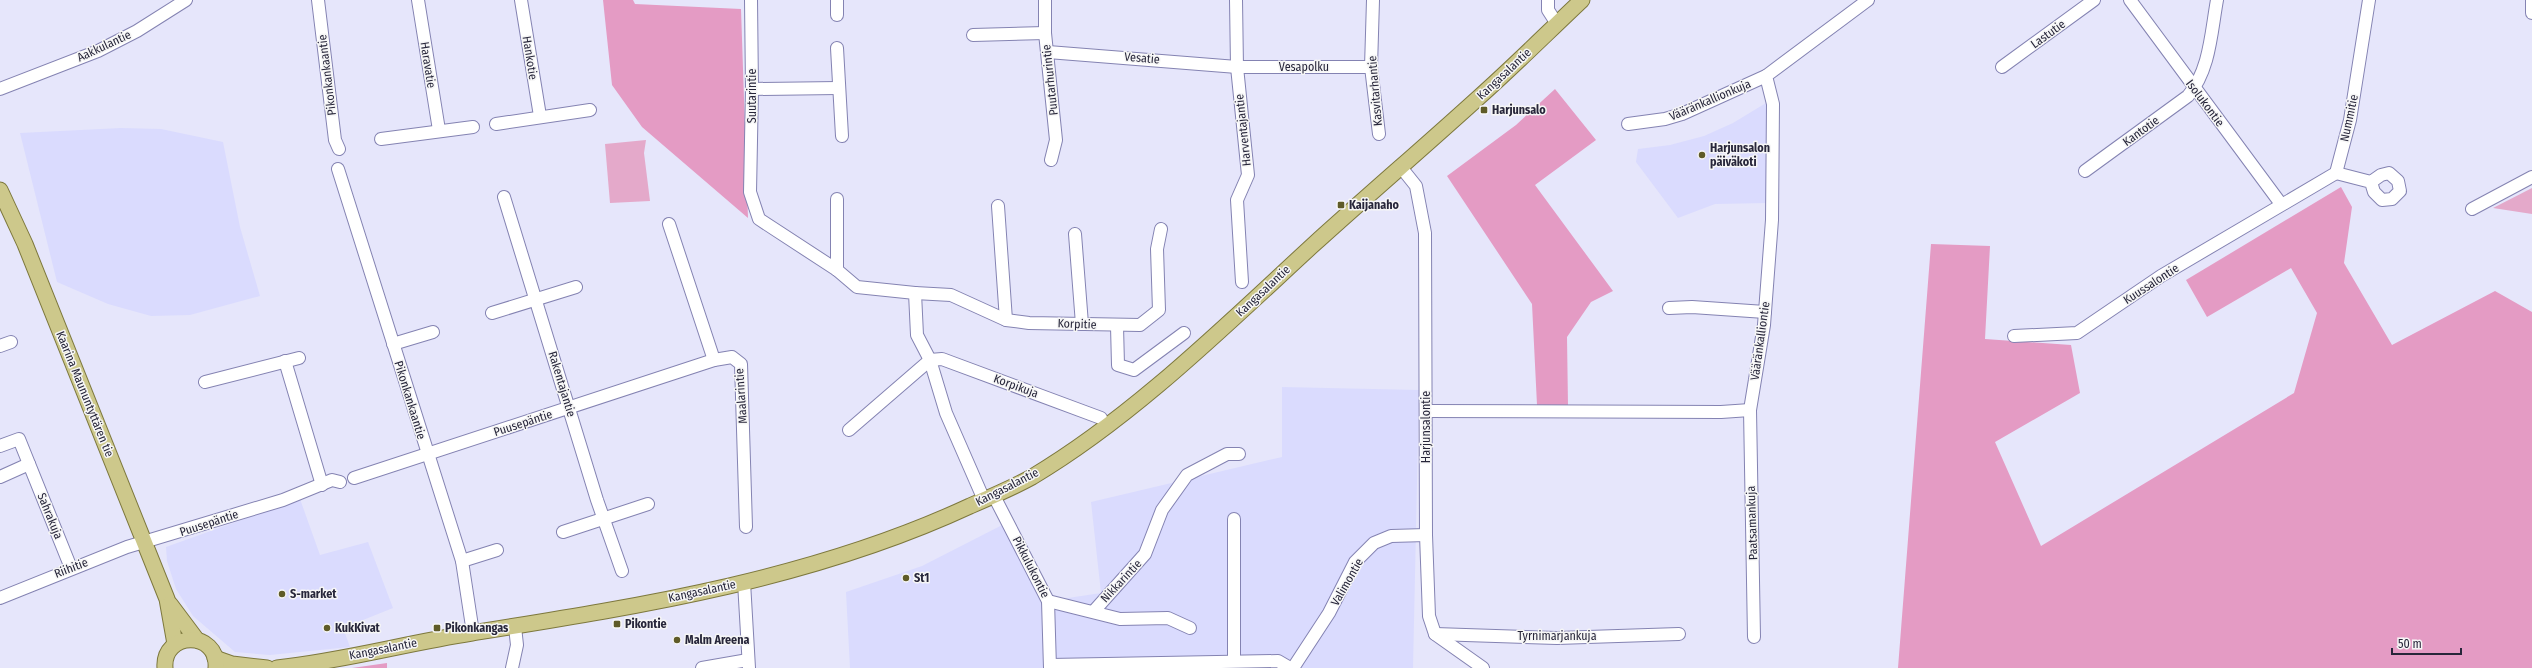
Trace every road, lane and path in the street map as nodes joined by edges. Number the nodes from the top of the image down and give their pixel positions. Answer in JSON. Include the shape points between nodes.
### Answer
{"nodes":[{"id":1,"x":186,"y":0,"type":"edge"},
{"id":2,"x":318,"y":0,"type":"edge"},
{"id":3,"x":418,"y":0,"type":"edge"},
{"id":4,"x":521,"y":0,"type":"edge"},
{"id":5,"x":751,"y":0,"type":"edge"},
{"id":6,"x":837,"y":0,"type":"edge"},
{"id":7,"x":1045,"y":0,"type":"edge"},
{"id":8,"x":1236,"y":0,"type":"edge"},
{"id":9,"x":1373,"y":0,"type":"edge"},
{"id":10,"x":1548,"y":0,"type":"edge"},
{"id":11,"x":1582,"y":0,"type":"edge"},
{"id":12,"x":1868,"y":0,"type":"edge"},
{"id":13,"x":2094,"y":0,"type":"edge"},
{"id":14,"x":2130,"y":0,"type":"edge"},
{"id":15,"x":2217,"y":0,"type":"edge"},
{"id":16,"x":2369,"y":0,"type":"edge"},
{"id":17,"x":2532,"y":0,"type":"edge"},
{"id":18,"x":2532,"y":13,"type":"edge"},
{"id":19,"x":837,"y":15,"type":"dead end"},
{"id":20,"x":1557,"y":24,"type":"junction"},
{"id":21,"x":1045,"y":33,"type":"junction"},
{"id":22,"x":973,"y":35,"type":"dead end"},
{"id":23,"x":837,"y":48,"type":"dead end"},
{"id":24,"x":1048,"y":52,"type":"junction"},
{"id":25,"x":1236,"y":67,"type":"junction"},
{"id":26,"x":1371,"y":67,"type":"junction"},
{"id":27,"x":2002,"y":67,"type":"dead end"},
{"id":28,"x":1766,"y":76,"type":"junction"},
{"id":29,"x":16,"y":81,"type":"junction"},
{"id":30,"x":0,"y":82,"type":"edge"},
{"id":31,"x":838,"y":88,"type":"junction"},
{"id":32,"x":0,"y":89,"type":"edge"},
{"id":33,"x":752,"y":89,"type":"junction"},
{"id":34,"x":2194,"y":89,"type":"junction"},
{"id":35,"x":590,"y":110,"type":"dead end"},
{"id":36,"x":540,"y":116,"type":"junction"},
{"id":37,"x":496,"y":124,"type":"dead end"},
{"id":38,"x":1628,"y":124,"type":"dead end"},
{"id":39,"x":473,"y":127,"type":"dead end"},
{"id":40,"x":439,"y":130,"type":"junction"},
{"id":41,"x":1379,"y":134,"type":"dead end"},
{"id":42,"x":842,"y":136,"type":"dead end"},
{"id":43,"x":381,"y":139,"type":"dead end"},
{"id":44,"x":339,"y":149,"type":"dead end"},
{"id":45,"x":1051,"y":160,"type":"dead end"},
{"id":46,"x":1400,"y":166,"type":"junction"},
{"id":47,"x":338,"y":169,"type":"dead end"},
{"id":48,"x":2085,"y":171,"type":"dead end"},
{"id":49,"x":2336,"y":173,"type":"junction"},
{"id":50,"x":2532,"y":177,"type":"edge"},
{"id":51,"x":2371,"y":182,"type":"dead end"},
{"id":52,"x":0,"y":190,"type":"edge"},
{"id":53,"x":750,"y":192,"type":"joint"},
{"id":54,"x":504,"y":197,"type":"dead end"},
{"id":55,"x":837,"y":200,"type":"dead end"},
{"id":56,"x":2281,"y":204,"type":"junction"},
{"id":57,"x":998,"y":206,"type":"dead end"},
{"id":58,"x":2472,"y":209,"type":"dead end"},
{"id":59,"x":669,"y":224,"type":"dead end"},
{"id":60,"x":1161,"y":229,"type":"dead end"},
{"id":61,"x":1075,"y":234,"type":"dead end"},
{"id":62,"x":837,"y":270,"type":"junction"},
{"id":63,"x":1242,"y":282,"type":"dead end"},
{"id":64,"x":576,"y":287,"type":"dead end"},
{"id":65,"x":915,"y":293,"type":"junction"},
{"id":66,"x":536,"y":300,"type":"junction"},
{"id":67,"x":1669,"y":308,"type":"dead end"},
{"id":68,"x":1765,"y":312,"type":"junction"},
{"id":69,"x":492,"y":313,"type":"dead end"},
{"id":70,"x":1006,"y":320,"type":"junction"},
{"id":71,"x":1082,"y":324,"type":"junction"},
{"id":72,"x":1117,"y":326,"type":"junction"},
{"id":73,"x":433,"y":332,"type":"dead end"},
{"id":74,"x":1184,"y":333,"type":"dead end"},
{"id":75,"x":2014,"y":336,"type":"dead end"},
{"id":76,"x":393,"y":344,"type":"junction"},
{"id":77,"x":298,"y":358,"type":"dead end"},
{"id":78,"x":714,"y":360,"type":"junction"},
{"id":79,"x":930,"y":360,"type":"junction"},
{"id":80,"x":285,"y":362,"type":"junction"},
{"id":81,"x":205,"y":382,"type":"dead end"},
{"id":82,"x":570,"y":408,"type":"junction"},
{"id":83,"x":1750,"y":410,"type":"junction"},
{"id":84,"x":1427,"y":411,"type":"junction"},
{"id":85,"x":1101,"y":418,"type":"dead end"},
{"id":86,"x":849,"y":430,"type":"dead end"},
{"id":87,"x":0,"y":446,"type":"edge"},
{"id":88,"x":427,"y":453,"type":"junction"},
{"id":89,"x":1239,"y":454,"type":"dead end"},
{"id":90,"x":29,"y":464,"type":"junction"},
{"id":91,"x":0,"y":477,"type":"edge"},
{"id":92,"x":354,"y":478,"type":"dead end"},
{"id":93,"x":340,"y":482,"type":"dead end"},
{"id":94,"x":322,"y":485,"type":"junction"},
{"id":95,"x":989,"y":498,"type":"junction"},
{"id":96,"x":648,"y":504,"type":"dead end"},
{"id":97,"x":604,"y":519,"type":"junction"},
{"id":98,"x":1234,"y":519,"type":"dead end"},
{"id":99,"x":746,"y":528,"type":"dead end"},
{"id":100,"x":563,"y":532,"type":"dead end"},
{"id":101,"x":1426,"y":535,"type":"junction"},
{"id":102,"x":144,"y":543,"type":"junction"},
{"id":103,"x":497,"y":550,"type":"dead end"},
{"id":104,"x":462,"y":561,"type":"junction"},
{"id":105,"x":71,"y":568,"type":"junction"},
{"id":106,"x":622,"y":572,"type":"dead end"},
{"id":107,"x":744,"y":582,"type":"junction"},
{"id":108,"x":0,"y":598,"type":"edge"},
{"id":109,"x":167,"y":599,"type":"junction"},
{"id":110,"x":1048,"y":601,"type":"junction"},
{"id":111,"x":1094,"y":611,"type":"junction"},
{"id":112,"x":516,"y":627,"type":"junction"},
{"id":113,"x":1190,"y":628,"type":"dead end"},
{"id":114,"x":473,"y":633,"type":"junction"},
{"id":115,"x":1435,"y":634,"type":"junction"},
{"id":116,"x":1678,"y":634,"type":"dead end"},
{"id":117,"x":1754,"y":636,"type":"dead end"},
{"id":118,"x":197,"y":640,"type":"junction"},
{"id":119,"x":175,"y":644,"type":"junction"},
{"id":120,"x":1234,"y":661,"type":"junction"},
{"id":121,"x":216,"y":663,"type":"edge"},
{"id":122,"x":748,"y":664,"type":"edge"},
{"id":123,"x":1212,"y":665,"type":"edge"},
{"id":124,"x":1050,"y":666,"type":"edge"},
{"id":125,"x":163,"y":667,"type":"edge"},
{"id":126,"x":267,"y":668,"type":"edge"},
{"id":127,"x":277,"y":668,"type":"edge"},
{"id":128,"x":512,"y":668,"type":"edge"},
{"id":129,"x":702,"y":668,"type":"edge"},
{"id":130,"x":1290,"y":668,"type":"edge"},
{"id":131,"x":1293,"y":668,"type":"edge"},
{"id":132,"x":1483,"y":668,"type":"edge"}],
"edges":[{"from":1,"to":29,"type":"street","name":"Aakkulantie","via":[[137,31],[98,51]]},
{"from":2,"to":44,"type":"street","name":"Pikonkankaantie","via":[[335,140]]},
{"from":3,"to":40,"type":"street","name":"Haravatie"},
{"from":4,"to":36,"type":"street","name":"Hankotie"},
{"from":5,"to":33,"type":"street","name":"Suutarintie"},
{"from":6,"to":19,"type":"street"},
{"from":7,"to":21,"type":"street","name":"Puutarhurintie"},
{"from":8,"to":25,"type":"street","name":"Harventajantie"},
{"from":9,"to":26,"type":"street","name":"Kasvitarhantie"},
{"from":10,"to":20,"type":"street","via":[[1548,10]]},
{"from":11,"to":20,"type":"main road","name":"Kangasalantie"},
{"from":12,"to":28,"type":"street"},
{"from":13,"to":27,"type":"street","name":"Lastutie"},
{"from":14,"to":34,"type":"street","name":"Isolukontie"},
{"from":15,"to":34,"type":"street","name":"Kantotie","via":[[2204,71]]},
{"from":16,"to":49,"type":"street","name":"Nummitie","via":[[2350,120]]},
{"from":17,"to":18,"type":"street"},
{"from":20,"to":46,"type":"main road","name":"Kangasalantie","via":[[1476,101]]},
{"from":21,"to":22,"type":"street"},
{"from":21,"to":24,"type":"street","name":"Puutarhurintie"},
{"from":23,"to":31,"type":"street"},
{"from":24,"to":25,"type":"street","name":"Vesatie"},
{"from":24,"to":45,"type":"street","name":"Puutarhurintie","via":[[1056,140]]},
{"from":25,"to":26,"type":"street","name":"Vesapolku"},
{"from":25,"to":63,"type":"street","name":"Harventajantie","via":[[1248,176],[1237,200]]},
{"from":26,"to":41,"type":"street","name":"Kasvitarhantie"},
{"from":28,"to":38,"type":"street","name":"Vääränkallionkuja","via":[[1682,114]]},
{"from":28,"to":68,"type":"street","name":"Vääränkalliontie","via":[[1773,104],[1772,220]]},
{"from":29,"to":30,"type":"street","name":"Aakkulantie"},
{"from":29,"to":32,"type":"street","name":"Aakkulantie"},
{"from":31,"to":33,"type":"street"},
{"from":31,"to":42,"type":"street"},
{"from":33,"to":53,"type":"street","name":"Suutarintie"},
{"from":34,"to":48,"type":"street","name":"Kantotie"},
{"from":34,"to":56,"type":"street","name":"Isolukontie"},
{"from":35,"to":36,"type":"street"},
{"from":36,"to":37,"type":"street"},
{"from":39,"to":40,"type":"street"},
{"from":40,"to":43,"type":"street"},
{"from":46,"to":84,"type":"street","name":"Harjunsalontie","via":[[1416,186],[1425,233]]},
{"from":46,"to":95,"type":"main road","name":"Kangasalantie","via":[[1215,335],[1121,414],[1029,479]]},
{"from":47,"to":76,"type":"street","name":"Pikonkankaantie"},
{"from":49,"to":51,"type":"street"},
{"from":49,"to":56,"type":"street"},
{"from":50,"to":58,"type":"street"},
{"from":52,"to":102,"type":"main road","name":"Kaarina Maununtyttären tie","via":[[25,244]]},
{"from":53,"to":62,"type":"street","name":"Korpitie","via":[[759,219]]},
{"from":54,"to":66,"type":"street","name":"Rakentajantie"},
{"from":55,"to":62,"type":"street"},
{"from":56,"to":75,"type":"street","name":"Kuussalontie","via":[[2161,276],[2077,333]]},
{"from":57,"to":70,"type":"street"},
{"from":59,"to":78,"type":"street"},
{"from":60,"to":72,"type":"street","name":"Korpitie","via":[[1157,249],[1159,310],[1140,325]]},
{"from":61,"to":71,"type":"street"},
{"from":62,"to":65,"type":"street","name":"Korpitie","via":[[857,287]]},
{"from":64,"to":66,"type":"street"},
{"from":65,"to":70,"type":"street","name":"Korpitie","via":[[951,295]]},
{"from":65,"to":79,"type":"street","via":[[917,335]]},
{"from":66,"to":69,"type":"street"},
{"from":66,"to":82,"type":"street","name":"Rakentajantie"},
{"from":67,"to":68,"type":"street"},
{"from":68,"to":83,"type":"street","name":"Vääränkalliontie"},
{"from":70,"to":71,"type":"street","name":"Korpitie"},
{"from":71,"to":72,"type":"street","name":"Korpitie"},
{"from":72,"to":74,"type":"street","via":[[1118,365],[1134,370]]},
{"from":73,"to":76,"type":"street"},
{"from":76,"to":88,"type":"street","name":"Pikonkankaantie"},
{"from":77,"to":80,"type":"street"},
{"from":78,"to":82,"type":"street","name":"Puusepäntie"},
{"from":78,"to":99,"type":"street","name":"Maalarintie","via":[[732,357],[742,364]]},
{"from":79,"to":85,"type":"street","name":"Korpikuja","via":[[947,361]]},
{"from":79,"to":86,"type":"street"},
{"from":79,"to":95,"type":"street","via":[[946,413]]},
{"from":80,"to":81,"type":"street"},
{"from":80,"to":94,"type":"street"},
{"from":82,"to":88,"type":"street","name":"Puusepäntie"},
{"from":82,"to":97,"type":"street","name":"Rakentajantie"},
{"from":83,"to":84,"type":"street"},
{"from":83,"to":117,"type":"street","name":"Paatsamankuja"},
{"from":84,"to":101,"type":"street","name":"Harjunsalontie"},
{"from":87,"to":90,"type":"street","name":"Sahrakuja","via":[[19,439]]},
{"from":88,"to":92,"type":"street","name":"Puusepäntie"},
{"from":88,"to":104,"type":"street","name":"Pikonkankaantie"},
{"from":89,"to":111,"type":"street","name":"Nikkarintie","via":[[1227,454],[1187,475],[1162,510],[1145,554]]},
{"from":90,"to":91,"type":"street"},
{"from":90,"to":105,"type":"street","name":"Sahrakuja"},
{"from":93,"to":94,"type":"street","name":"Puusepäntie","via":[[332,480]]},
{"from":94,"to":102,"type":"street","name":"Puusepäntie","via":[[283,500]]},
{"from":95,"to":107,"type":"main road","name":"Kangasalantie","via":[[874,546],[807,567]]},
{"from":95,"to":110,"type":"street","name":"Pikkulukontie"},
{"from":96,"to":97,"type":"street"},
{"from":97,"to":100,"type":"street"},
{"from":97,"to":106,"type":"street","name":"Rakentajantie"},
{"from":98,"to":120,"type":"street"},
{"from":101,"to":115,"type":"street","name":"Harjunsalontie","via":[[1429,616]]},
{"from":101,"to":131,"type":"street","name":"Valimontie","via":[[1391,536],[1374,543],[1356,562],[1329,613]]},
{"from":102,"to":105,"type":"street","name":"Riihitie"},
{"from":102,"to":109,"type":"main road","name":"Kaarina Maununtyttären tie"},
{"from":103,"to":104,"type":"street"},
{"from":104,"to":114,"type":"street","name":"Pikonkankaantie"},
{"from":105,"to":108,"type":"street","name":"Riihitie"},
{"from":107,"to":112,"type":"main road","name":"Kangasalantie","via":[[616,610]]},
{"from":107,"to":122,"type":"street"},
{"from":109,"to":118,"type":"main road","name":"Kaarina Maununtyttären tie"},
{"from":109,"to":119,"type":"main road","name":"Kaarina Maununtyttären tie"},
{"from":110,"to":111,"type":"street"},
{"from":110,"to":124,"type":"street","name":"Pikkulukontie"},
{"from":111,"to":113,"type":"street","via":[[1120,619],[1168,618]]},
{"from":112,"to":114,"type":"main road","name":"Kangasalantie"},
{"from":112,"to":128,"type":"street","via":[[517,645]]},
{"from":114,"to":127,"type":"main road","name":"Kangasalantie"},
{"from":115,"to":116,"type":"street","name":"Tyrnimarjankuja","via":[[1557,638]]},
{"from":115,"to":132,"type":"street"},
{"from":118,"to":119,"type":"main road","via":[[183,640]]},
{"from":118,"to":121,"type":"main road","name":"Kaarina Maununtyttären tie","via":[[209,646]]},
{"from":119,"to":125,"type":"main road","via":[[166,655]]},
{"from":120,"to":123,"type":"street"},
{"from":120,"to":130,"type":"street","via":[[1278,661]]},
{"from":121,"to":126,"type":"main road"},
{"from":122,"to":129,"type":"street"},
{"from":123,"to":124,"type":"street"}]}
